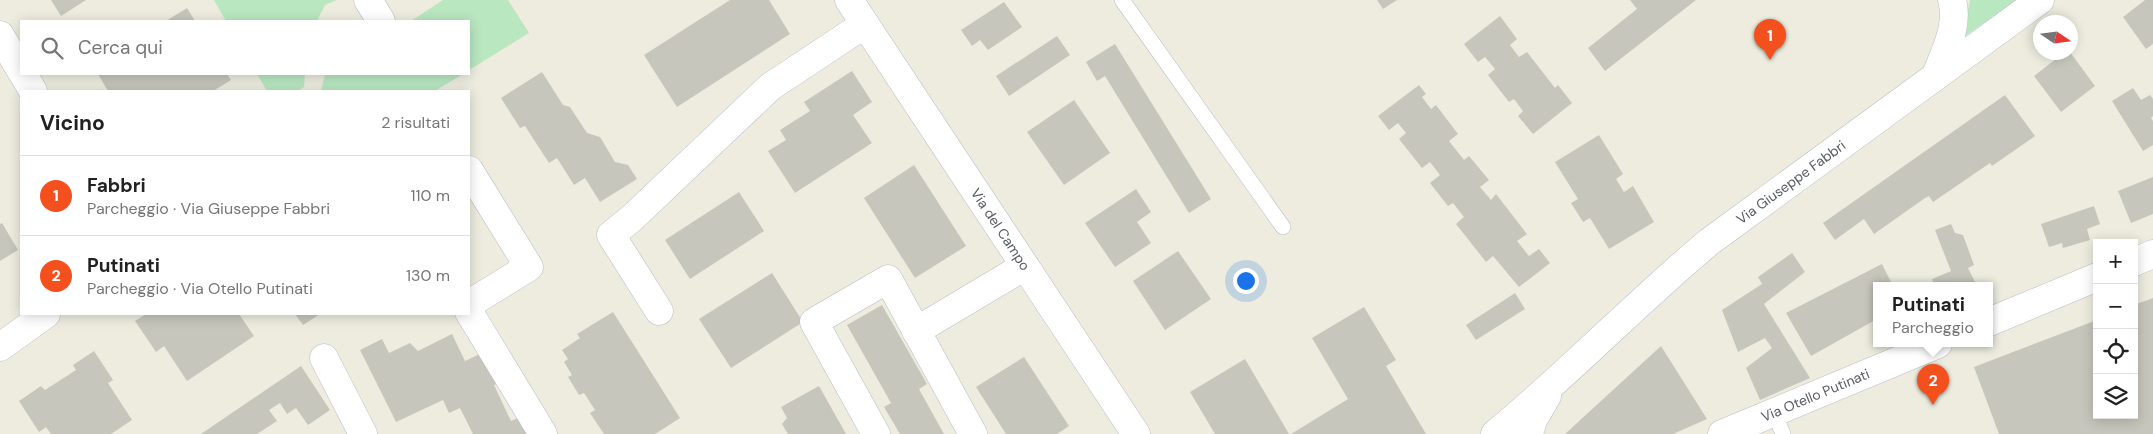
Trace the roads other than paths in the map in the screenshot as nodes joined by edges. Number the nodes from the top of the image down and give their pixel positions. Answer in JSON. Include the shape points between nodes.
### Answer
{"nodes":[{"id":1,"x":368,"y":0,"type":"edge"},
{"id":2,"x":849,"y":0,"type":"edge"},
{"id":3,"x":1122,"y":0,"type":"edge"},
{"id":4,"x":1952,"y":0,"type":"edge"},
{"id":5,"x":2040,"y":0,"type":"edge"},
{"id":6,"x":380,"y":20,"type":"edge"},
{"id":7,"x":865,"y":24,"type":"junction"},
{"id":8,"x":0,"y":35,"type":"edge"},
{"id":9,"x":20,"y":69,"type":"edge"},
{"id":10,"x":24,"y":75,"type":"edge"},
{"id":11,"x":1936,"y":75,"type":"junction"},
{"id":12,"x":32,"y":90,"type":"edge"},
{"id":13,"x":470,"y":172,"type":"edge"},
{"id":14,"x":1282,"y":227,"type":"dead end"},
{"id":15,"x":2153,"y":254,"type":"edge"},
{"id":16,"x":2138,"y":260,"type":"edge"},
{"id":17,"x":1025,"y":266,"type":"junction"},
{"id":18,"x":2093,"y":279,"type":"edge"},
{"id":19,"x":470,"y":303,"type":"edge"},
{"id":20,"x":659,"y":311,"type":"dead end"},
{"id":21,"x":470,"y":314,"type":"edge"},
{"id":22,"x":45,"y":315,"type":"edge"},
{"id":23,"x":1993,"y":320,"type":"edge"},
{"id":24,"x":916,"y":331,"type":"junction"},
{"id":25,"x":0,"y":346,"type":"edge"},
{"id":26,"x":1932,"y":347,"type":"edge"},
{"id":27,"x":324,"y":358,"type":"dead end"},
{"id":28,"x":1555,"y":382,"type":"junction"},
{"id":29,"x":1779,"y":423,"type":"edge"},
{"id":30,"x":363,"y":434,"type":"edge"},
{"id":31,"x":543,"y":434,"type":"edge"},
{"id":32,"x":876,"y":434,"type":"edge"},
{"id":33,"x":973,"y":434,"type":"edge"},
{"id":34,"x":1136,"y":434,"type":"edge"},
{"id":35,"x":1494,"y":434,"type":"edge"},
{"id":36,"x":1529,"y":434,"type":"edge"},
{"id":37,"x":1722,"y":434,"type":"edge"}],
"edges":[{"from":1,"to":6,"type":"street"},
{"from":2,"to":7,"type":"street","name":"Via del Campo"},
{"from":3,"to":14,"type":"lane"},
{"from":4,"to":11,"type":"street","via":[[1954,20],[1951,35]]},
{"from":5,"to":11,"type":"street","name":"Via Giuseppe Fabbri"},
{"from":7,"to":17,"type":"street","name":"Via del Campo"},
{"from":7,"to":20,"type":"street","via":[[770,87],[632,218],[611,234]]},
{"from":8,"to":9,"type":"street"},
{"from":10,"to":12,"type":"street"},
{"from":11,"to":28,"type":"street","name":"Via Giuseppe Fabbri","via":[[1709,242],[1659,284]]},
{"from":13,"to":19,"type":"street","via":[[530,267]]},
{"from":15,"to":16,"type":"street"},
{"from":17,"to":24,"type":"street"},
{"from":17,"to":34,"type":"street","name":"Via del Campo"},
{"from":18,"to":23,"type":"street"},
{"from":21,"to":31,"type":"street"},
{"from":22,"to":25,"type":"street"},
{"from":24,"to":32,"type":"street","via":[[888,279],[814,322]]},
{"from":24,"to":33,"type":"street"},
{"from":26,"to":29,"type":"street","name":"Via Otello Putinati"},
{"from":27,"to":30,"type":"street"},
{"from":28,"to":35,"type":"street","name":"Via Giuseppe Fabbri"},
{"from":28,"to":36,"type":"street","name":"Via Giuseppe Fabbri","via":[[1533,420]]},
{"from":29,"to":37,"type":"street","name":"Via Otello Putinati"}]}
